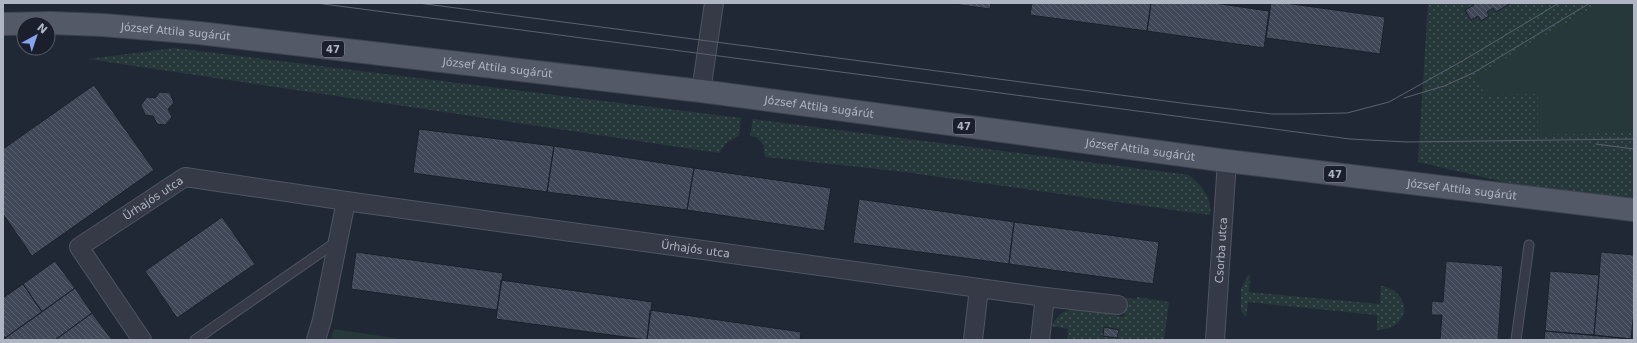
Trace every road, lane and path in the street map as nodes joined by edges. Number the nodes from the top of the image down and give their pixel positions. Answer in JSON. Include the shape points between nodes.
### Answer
{"nodes":[{"id":1,"x":714,"y":3,"type":"edge"},
{"id":2,"x":3,"y":24,"type":"edge"},
{"id":3,"x":701,"y":91,"type":"junction"},
{"id":4,"x":1227,"y":161,"type":"junction"},
{"id":5,"x":346,"y":201,"type":"junction"},
{"id":6,"x":1634,"y":210,"type":"edge"},
{"id":7,"x":337,"y":241,"type":"junction"},
{"id":8,"x":1529,"y":245,"type":"dead end"},
{"id":9,"x":979,"y":288,"type":"junction"},
{"id":10,"x":1045,"y":297,"type":"junction"},
{"id":11,"x":1118,"y":305,"type":"dead end"},
{"id":12,"x":142,"y":340,"type":"edge"},
{"id":13,"x":195,"y":340,"type":"edge"},
{"id":14,"x":316,"y":340,"type":"edge"},
{"id":15,"x":974,"y":340,"type":"edge"},
{"id":16,"x":1040,"y":340,"type":"edge"},
{"id":17,"x":1215,"y":340,"type":"edge"},
{"id":18,"x":1516,"y":340,"type":"edge"}],
"edges":[{"from":1,"to":3,"type":"street"},
{"from":2,"to":3,"type":"main road","name":"József Attila sugárút","number":"47","via":[[103,25],[199,33]]},
{"from":3,"to":4,"type":"main road","name":"József Attila sugárút","number":"47"},
{"from":4,"to":6,"type":"main road","name":"József Attila sugárút","number":"47"},
{"from":4,"to":17,"type":"street","name":"Csorba utca"},
{"from":5,"to":7,"type":"street"},
{"from":5,"to":9,"type":"street","name":"Űrhajós utca"},
{"from":5,"to":12,"type":"street","name":"Űrhajós utca","via":[[185,177],[79,247]]},
{"from":7,"to":13,"type":"lane"},
{"from":7,"to":14,"type":"street"},
{"from":8,"to":18,"type":"lane"},
{"from":9,"to":10,"type":"street","name":"Űrhajós utca"},
{"from":9,"to":15,"type":"street"},
{"from":10,"to":11,"type":"street","name":"Űrhajós utca"},
{"from":10,"to":16,"type":"street"}]}
